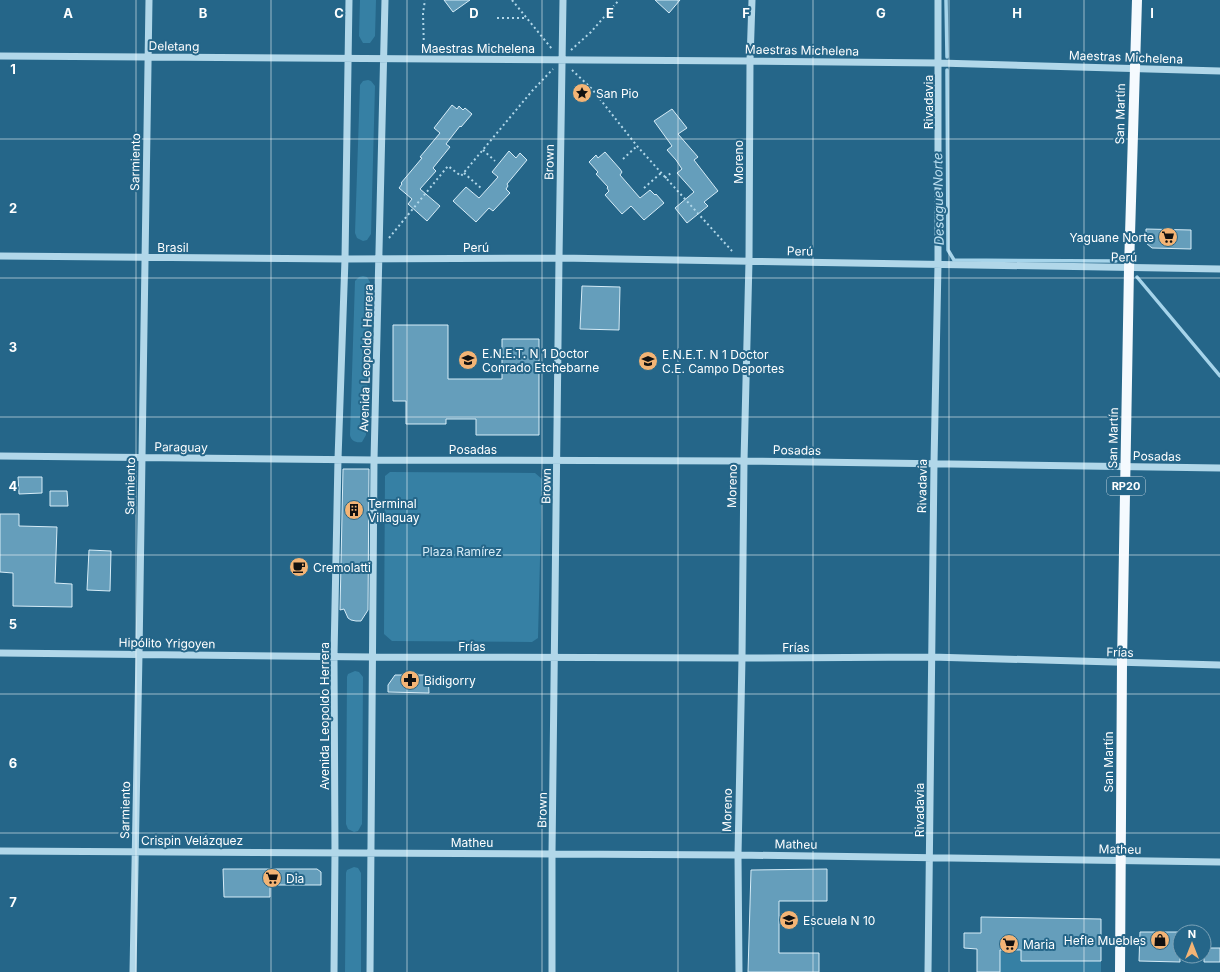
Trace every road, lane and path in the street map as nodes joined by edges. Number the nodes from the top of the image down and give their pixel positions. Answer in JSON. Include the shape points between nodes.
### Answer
{"nodes":[{"id":1,"x":149,"y":0,"type":"edge"},
{"id":2,"x":349,"y":0,"type":"edge"},
{"id":3,"x":385,"y":0,"type":"edge"},
{"id":4,"x":425,"y":0,"type":"edge"},
{"id":5,"x":512,"y":0,"type":"edge"},
{"id":6,"x":563,"y":0,"type":"edge"},
{"id":7,"x":619,"y":0,"type":"edge"},
{"id":8,"x":752,"y":0,"type":"edge"},
{"id":9,"x":938,"y":0,"type":"edge"},
{"id":10,"x":1136,"y":0,"type":"edge"},
{"id":11,"x":497,"y":18,"type":"dead end"},
{"id":12,"x":526,"y":18,"type":"junction"},
{"id":13,"x":0,"y":56,"type":"edge"},
{"id":14,"x":148,"y":57,"type":"junction"},
{"id":15,"x":348,"y":59,"type":"junction"},
{"id":16,"x":384,"y":59,"type":"junction"},
{"id":17,"x":425,"y":59,"type":"junction"},
{"id":18,"x":562,"y":59,"type":"junction"},
{"id":19,"x":750,"y":60,"type":"junction"},
{"id":20,"x":939,"y":63,"type":"junction"},
{"id":21,"x":1134,"y":69,"type":"junction"},
{"id":22,"x":1220,"y":71,"type":"edge"},
{"id":23,"x":637,"y":146,"type":"junction"},
{"id":24,"x":483,"y":150,"type":"junction"},
{"id":25,"x":623,"y":159,"type":"dead end"},
{"id":26,"x":495,"y":161,"type":"dead end"},
{"id":27,"x":672,"y":172,"type":"dead end"},
{"id":28,"x":464,"y":173,"type":"junction"},
{"id":29,"x":661,"y":173,"type":"junction"},
{"id":30,"x":665,"y":178,"type":"junction"},
{"id":31,"x":644,"y":188,"type":"dead end"},
{"id":32,"x":482,"y":189,"type":"dead end"},
{"id":33,"x":380,"y":248,"type":"junction"},
{"id":34,"x":0,"y":256,"type":"edge"},
{"id":35,"x":144,"y":257,"type":"junction"},
{"id":36,"x":379,"y":258,"type":"junction"},
{"id":37,"x":559,"y":258,"type":"junction"},
{"id":38,"x":345,"y":259,"type":"junction"},
{"id":39,"x":740,"y":261,"type":"junction"},
{"id":40,"x":749,"y":261,"type":"junction"},
{"id":41,"x":938,"y":265,"type":"junction"},
{"id":42,"x":1129,"y":268,"type":"junction"},
{"id":43,"x":1220,"y":269,"type":"edge"},
{"id":44,"x":0,"y":456,"type":"edge"},
{"id":45,"x":141,"y":458,"type":"junction"},
{"id":46,"x":338,"y":459,"type":"junction"},
{"id":47,"x":374,"y":460,"type":"junction"},
{"id":48,"x":557,"y":460,"type":"junction"},
{"id":49,"x":744,"y":461,"type":"junction"},
{"id":50,"x":934,"y":463,"type":"junction"},
{"id":51,"x":1126,"y":467,"type":"junction"},
{"id":52,"x":1220,"y":468,"type":"edge"},
{"id":53,"x":0,"y":653,"type":"edge"},
{"id":54,"x":139,"y":654,"type":"junction"},
{"id":55,"x":334,"y":656,"type":"junction"},
{"id":56,"x":372,"y":657,"type":"junction"},
{"id":57,"x":555,"y":658,"type":"junction"},
{"id":58,"x":742,"y":658,"type":"junction"},
{"id":59,"x":931,"y":658,"type":"junction"},
{"id":60,"x":1122,"y":663,"type":"junction"},
{"id":61,"x":1220,"y":665,"type":"edge"},
{"id":62,"x":0,"y":851,"type":"edge"},
{"id":63,"x":135,"y":851,"type":"junction"},
{"id":64,"x":335,"y":852,"type":"junction"},
{"id":65,"x":371,"y":853,"type":"junction"},
{"id":66,"x":552,"y":853,"type":"junction"},
{"id":67,"x":738,"y":854,"type":"junction"},
{"id":68,"x":930,"y":857,"type":"junction"},
{"id":69,"x":1121,"y":860,"type":"junction"},
{"id":70,"x":1220,"y":862,"type":"edge"},
{"id":71,"x":133,"y":972,"type":"edge"},
{"id":72,"x":334,"y":972,"type":"edge"},
{"id":73,"x":370,"y":972,"type":"edge"},
{"id":74,"x":552,"y":972,"type":"edge"},
{"id":75,"x":739,"y":972,"type":"edge"},
{"id":76,"x":928,"y":972,"type":"edge"},
{"id":77,"x":1120,"y":972,"type":"edge"}],
"edges":[{"from":1,"to":14,"type":"street","name":"Sarmiento"},
{"from":2,"to":15,"type":"street","name":"Avenida Leopoldo Herrera"},
{"from":3,"to":16,"type":"street","name":"Avenida Leopoldo Herrera"},
{"from":4,"to":17,"type":"path"},
{"from":5,"to":12,"type":"path"},
{"from":6,"to":18,"type":"street","name":"Brown"},
{"from":7,"to":18,"type":"path","via":[[591,32]]},
{"from":8,"to":19,"type":"street","name":"Moreno"},
{"from":9,"to":20,"type":"street","name":"Rivadavia"},
{"from":10,"to":21,"type":"main road","name":"San Martín","number":"RP20"},
{"from":11,"to":12,"type":"path"},
{"from":12,"to":18,"type":"path"},
{"from":13,"to":14,"type":"street","name":"Deletang"},
{"from":14,"to":15,"type":"street","name":"Deletang"},
{"from":14,"to":35,"type":"street","name":"Sarmiento"},
{"from":15,"to":16,"type":"street"},
{"from":15,"to":38,"type":"street","name":"Avenida Leopoldo Herrera"},
{"from":16,"to":17,"type":"street","name":"Maestras Michelena"},
{"from":16,"to":33,"type":"street","name":"Avenida Leopoldo Herrera"},
{"from":17,"to":18,"type":"street","name":"Maestras Michelena"},
{"from":18,"to":19,"type":"street","name":"Maestras Michelena"},
{"from":18,"to":23,"type":"path","via":[[592,89]]},
{"from":18,"to":24,"type":"path","via":[[532,90]]},
{"from":18,"to":37,"type":"street","name":"Brown"},
{"from":19,"to":20,"type":"street","name":"Maestras Michelena"},
{"from":19,"to":40,"type":"street","name":"Moreno"},
{"from":20,"to":21,"type":"street","name":"Maestras Michelena"},
{"from":20,"to":41,"type":"street","name":"Rivadavia"},
{"from":21,"to":22,"type":"street","name":"Maestras Michelena"},
{"from":21,"to":42,"type":"main road","name":"San Martín","number":"RP20"},
{"from":23,"to":25,"type":"path"},
{"from":23,"to":29,"type":"path"},
{"from":24,"to":26,"type":"path"},
{"from":24,"to":28,"type":"path"},
{"from":27,"to":30,"type":"path"},
{"from":28,"to":32,"type":"path"},
{"from":28,"to":33,"type":"path","via":[[461,176],[448,166]]},
{"from":29,"to":30,"type":"path"},
{"from":29,"to":31,"type":"path"},
{"from":30,"to":39,"type":"path"},
{"from":33,"to":36,"type":"street","name":"Avenida Leopoldo Herrera"},
{"from":34,"to":35,"type":"street","name":"Brasil"},
{"from":35,"to":38,"type":"street","name":"Brasil"},
{"from":35,"to":45,"type":"street","name":"Sarmiento"},
{"from":36,"to":37,"type":"street","name":"Perú"},
{"from":36,"to":38,"type":"street"},
{"from":36,"to":47,"type":"street","name":"Avenida Leopoldo Herrera"},
{"from":37,"to":39,"type":"street","name":"Perú"},
{"from":37,"to":48,"type":"street","name":"Brown"},
{"from":38,"to":46,"type":"street","name":"Avenida Leopoldo Herrera"},
{"from":39,"to":40,"type":"street","name":"Perú"},
{"from":40,"to":41,"type":"street","name":"Perú"},
{"from":40,"to":49,"type":"street","name":"Moreno"},
{"from":41,"to":42,"type":"street","name":"Perú"},
{"from":41,"to":50,"type":"street","name":"Rivadavia"},
{"from":42,"to":43,"type":"street","name":"Perú"},
{"from":42,"to":51,"type":"main road","name":"San Martín","number":"RP20"},
{"from":44,"to":45,"type":"street","name":"Paraguay"},
{"from":45,"to":46,"type":"street","name":"Paraguay"},
{"from":45,"to":54,"type":"street","name":"Sarmiento"},
{"from":46,"to":47,"type":"street"},
{"from":46,"to":55,"type":"street","name":"Avenida Leopoldo Herrera"},
{"from":47,"to":48,"type":"street","name":"Posadas"},
{"from":47,"to":56,"type":"street","name":"Avenida Leopoldo Herrera"},
{"from":48,"to":49,"type":"street","name":"Posadas"},
{"from":48,"to":57,"type":"street","name":"Brown"},
{"from":49,"to":50,"type":"street","name":"Posadas"},
{"from":49,"to":58,"type":"street","name":"Moreno"},
{"from":50,"to":51,"type":"street","name":"Posadas"},
{"from":50,"to":59,"type":"street","name":"Rivadavia"},
{"from":51,"to":52,"type":"street","name":"Posadas"},
{"from":51,"to":60,"type":"main road","name":"San Martín","number":"RP20"},
{"from":53,"to":54,"type":"street","name":"Hipólito Yrigoyen"},
{"from":54,"to":55,"type":"street","name":"Hipólito Yrigoyen"},
{"from":54,"to":63,"type":"street","name":"Sarmiento"},
{"from":55,"to":56,"type":"street","name":"Hipólito Yrigoyen"},
{"from":55,"to":64,"type":"street","name":"Avenida Leopoldo Herrera"},
{"from":56,"to":57,"type":"street","name":"Frías"},
{"from":56,"to":65,"type":"street","name":"Avenida Leopoldo Herrera"},
{"from":57,"to":58,"type":"street","name":"Frías"},
{"from":57,"to":66,"type":"street","name":"Brown"},
{"from":58,"to":59,"type":"street","name":"Frías"},
{"from":58,"to":67,"type":"street","name":"Moreno"},
{"from":59,"to":60,"type":"street","name":"Frías"},
{"from":59,"to":68,"type":"street","name":"Rivadavia"},
{"from":60,"to":61,"type":"street","name":"Frías"},
{"from":60,"to":69,"type":"main road","name":"San Martín","number":"RP20"},
{"from":62,"to":63,"type":"street","name":"Crispin Velázquez"},
{"from":63,"to":64,"type":"street","name":"Crispin Velázquez"},
{"from":63,"to":71,"type":"street","name":"Sarmiento"},
{"from":64,"to":65,"type":"street","name":"Crispin Velázquez"},
{"from":64,"to":72,"type":"street","name":"Avenida Leopoldo Herrera"},
{"from":65,"to":66,"type":"street","name":"Matheu"},
{"from":65,"to":73,"type":"street","name":"Avenida Leopoldo Herrera"},
{"from":66,"to":67,"type":"street","name":"Matheu"},
{"from":66,"to":74,"type":"street","name":"Brown"},
{"from":67,"to":68,"type":"street","name":"Matheu"},
{"from":67,"to":75,"type":"street","name":"Moreno"},
{"from":68,"to":69,"type":"street","name":"Matheu"},
{"from":68,"to":76,"type":"street","name":"Rivadavia"},
{"from":69,"to":70,"type":"street","name":"Matheu"},
{"from":69,"to":77,"type":"main road","name":"San Martín","number":"RP20"}]}
